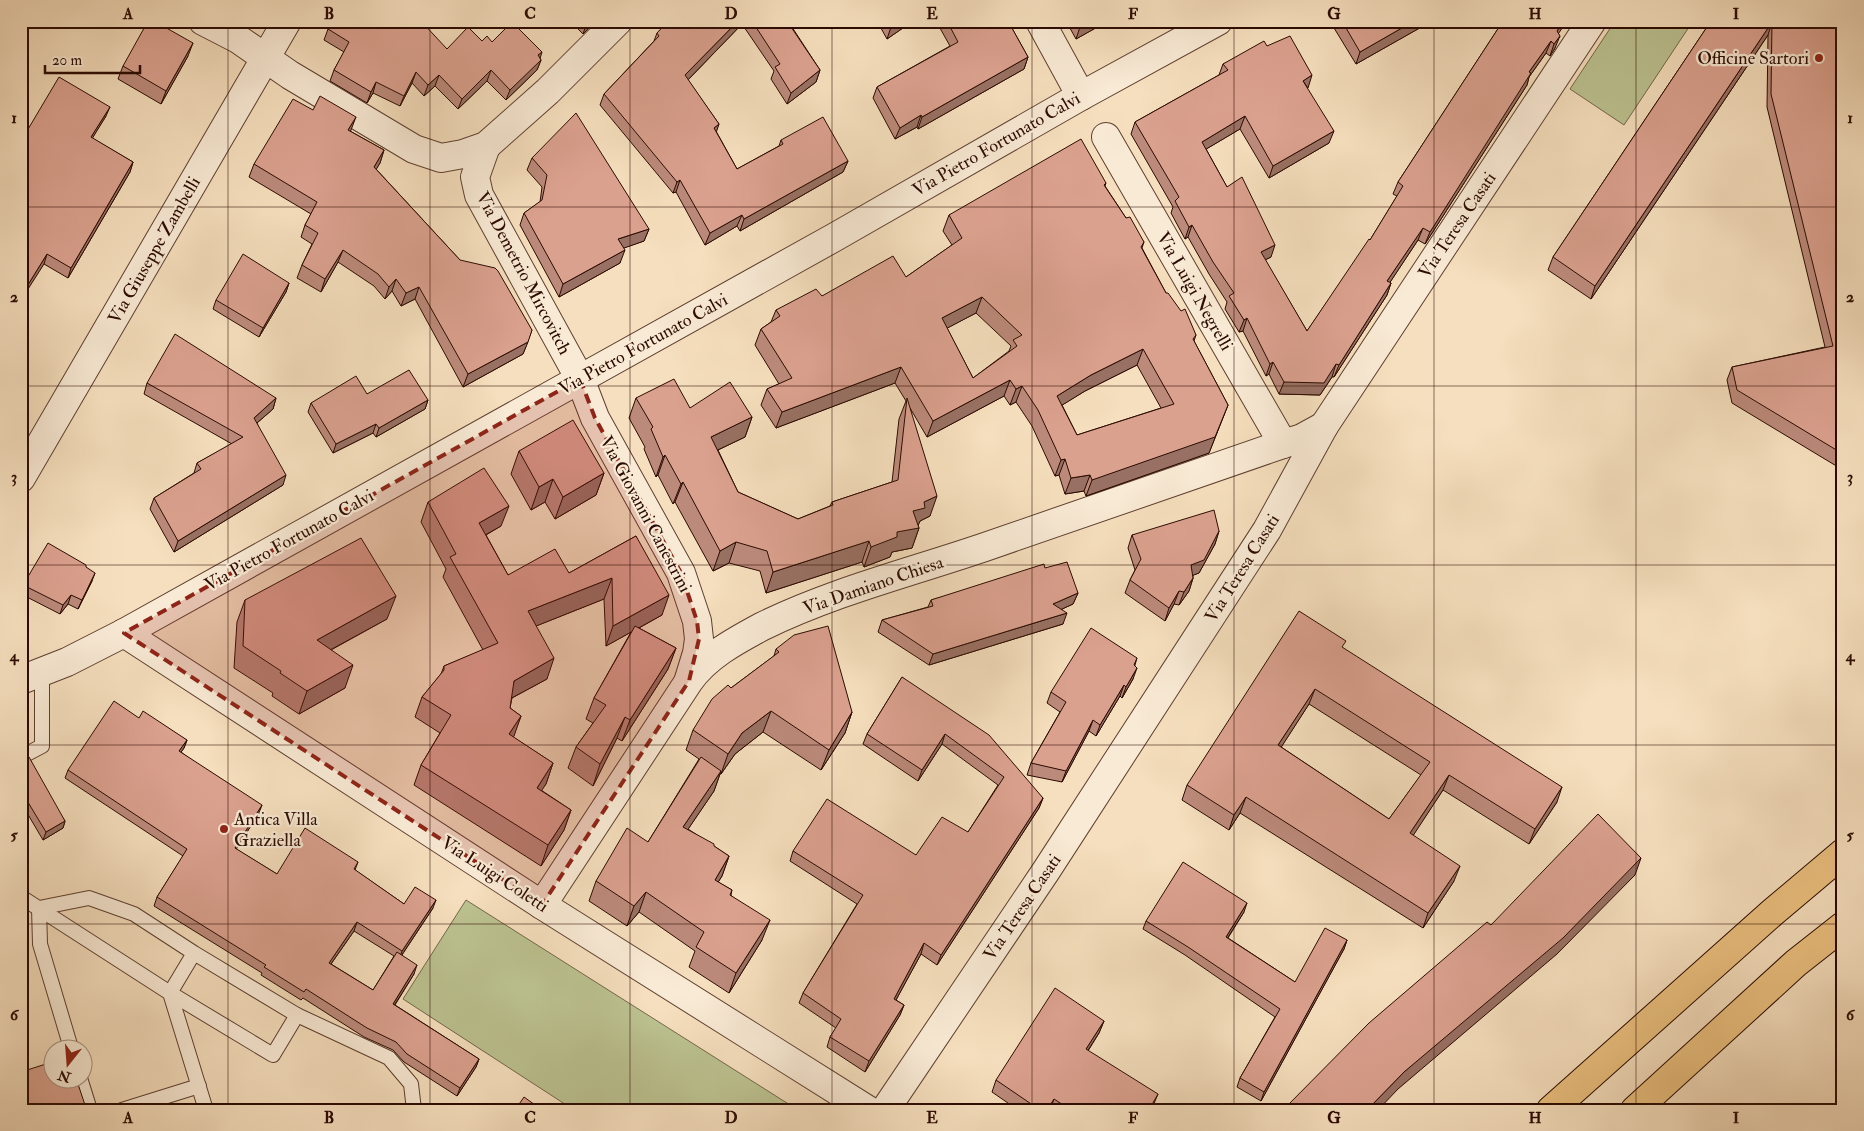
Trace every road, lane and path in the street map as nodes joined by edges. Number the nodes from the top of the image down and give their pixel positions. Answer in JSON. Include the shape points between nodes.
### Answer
{"nodes":[{"id":1,"x":203,"y":21,"type":"edge"},
{"id":2,"x":287,"y":21,"type":"edge"},
{"id":3,"x":618,"y":21,"type":"edge"},
{"id":4,"x":1040,"y":21,"type":"edge"},
{"id":5,"x":1218,"y":21,"type":"edge"},
{"id":6,"x":1592,"y":21,"type":"edge"},
{"id":7,"x":266,"y":57,"type":"junction"},
{"id":8,"x":1081,"y":96,"type":"junction"},
{"id":9,"x":1106,"y":137,"type":"dead end"},
{"id":10,"x":486,"y":146,"type":"junction"},
{"id":11,"x":580,"y":379,"type":"junction"},
{"id":12,"x":1324,"y":426,"type":"junction"},
{"id":13,"x":1283,"y":444,"type":"junction"},
{"id":14,"x":21,"y":478,"type":"edge"},
{"id":15,"x":124,"y":633,"type":"junction"},
{"id":16,"x":689,"y":681,"type":"junction"},
{"id":17,"x":28,"y":683,"type":"edge"},
{"id":18,"x":21,"y":757,"type":"edge"},
{"id":19,"x":1843,"y":853,"type":"edge"},
{"id":20,"x":21,"y":897,"type":"edge"},
{"id":21,"x":542,"y":905,"type":"junction"},
{"id":22,"x":39,"y":908,"type":"junction"},
{"id":23,"x":1843,"y":926,"type":"edge"},
{"id":24,"x":194,"y":952,"type":"junction"},
{"id":25,"x":170,"y":993,"type":"junction"},
{"id":26,"x":297,"y":1015,"type":"junction"},
{"id":27,"x":68,"y":1038,"type":"edge"},
{"id":28,"x":199,"y":1086,"type":"junction"},
{"id":29,"x":83,"y":1088,"type":"edge"},
{"id":30,"x":90,"y":1110,"type":"edge"},
{"id":31,"x":122,"y":1110,"type":"edge"},
{"id":32,"x":206,"y":1110,"type":"edge"},
{"id":33,"x":414,"y":1110,"type":"edge"},
{"id":34,"x":868,"y":1110,"type":"edge"},
{"id":35,"x":885,"y":1110,"type":"edge"},
{"id":36,"x":1551,"y":1110,"type":"edge"},
{"id":37,"x":1635,"y":1110,"type":"edge"}],
"edges":[{"from":1,"to":7,"type":"street"},
{"from":2,"to":7,"type":"street","name":"Via Giuseppe Zambelli"},
{"from":3,"to":10,"type":"street","via":[[548,91]]},
{"from":4,"to":8,"type":"street"},
{"from":5,"to":8,"type":"street","name":"Via Pietro Fortunato Calvi"},
{"from":6,"to":12,"type":"street","name":"Via Teresa Casati"},
{"from":7,"to":10,"type":"street","via":[[414,149],[441,158]]},
{"from":7,"to":14,"type":"street","name":"Via Giuseppe Zambelli"},
{"from":8,"to":11,"type":"street","name":"Via Pietro Fortunato Calvi"},
{"from":9,"to":13,"type":"street","name":"Via Luigi Negrelli"},
{"from":10,"to":11,"type":"street","name":"Via Demetrio Mircovitch","via":[[475,177],[479,194]]},
{"from":11,"to":15,"type":"street","name":"Via Pietro Fortunato Calvi"},
{"from":11,"to":16,"type":"street","name":"Via Giovanni Canestrini","via":[[594,418],[688,590],[699,639]]},
{"from":12,"to":13,"type":"street","name":"Via Damiano Chiesa"},
{"from":12,"to":35,"type":"street","name":"Via Teresa Casati","via":[[1257,546],[1046,871]]},
{"from":13,"to":16,"type":"street","name":"Via Damiano Chiesa","via":[[810,605],[724,648],[703,664]]},
{"from":15,"to":17,"type":"street","name":"Via Pietro Fortunato Calvi"},
{"from":15,"to":21,"type":"street","name":"Via Luigi Coletti"},
{"from":16,"to":21,"type":"street","name":"Via Damiano Chiesa"},
{"from":17,"to":18,"type":"lane","via":[[42,746]]},
{"from":19,"to":36,"type":"highway"},
{"from":20,"to":22,"type":"lane"},
{"from":21,"to":34,"type":"street","name":"Via Luigi Coletti"},
{"from":22,"to":24,"type":"lane","via":[[89,898],[134,914]]},
{"from":22,"to":25,"type":"lane"},
{"from":22,"to":27,"type":"lane","via":[[40,944]]},
{"from":23,"to":37,"type":"highway","via":[[1796,963]]},
{"from":24,"to":25,"type":"lane"},
{"from":24,"to":26,"type":"lane"},
{"from":25,"to":26,"type":"lane","via":[[273,1055]]},
{"from":25,"to":28,"type":"lane"},
{"from":26,"to":33,"type":"lane","via":[[389,1058],[411,1084]]},
{"from":28,"to":31,"type":"lane"},
{"from":28,"to":32,"type":"lane"},
{"from":29,"to":30,"type":"lane"}]}
